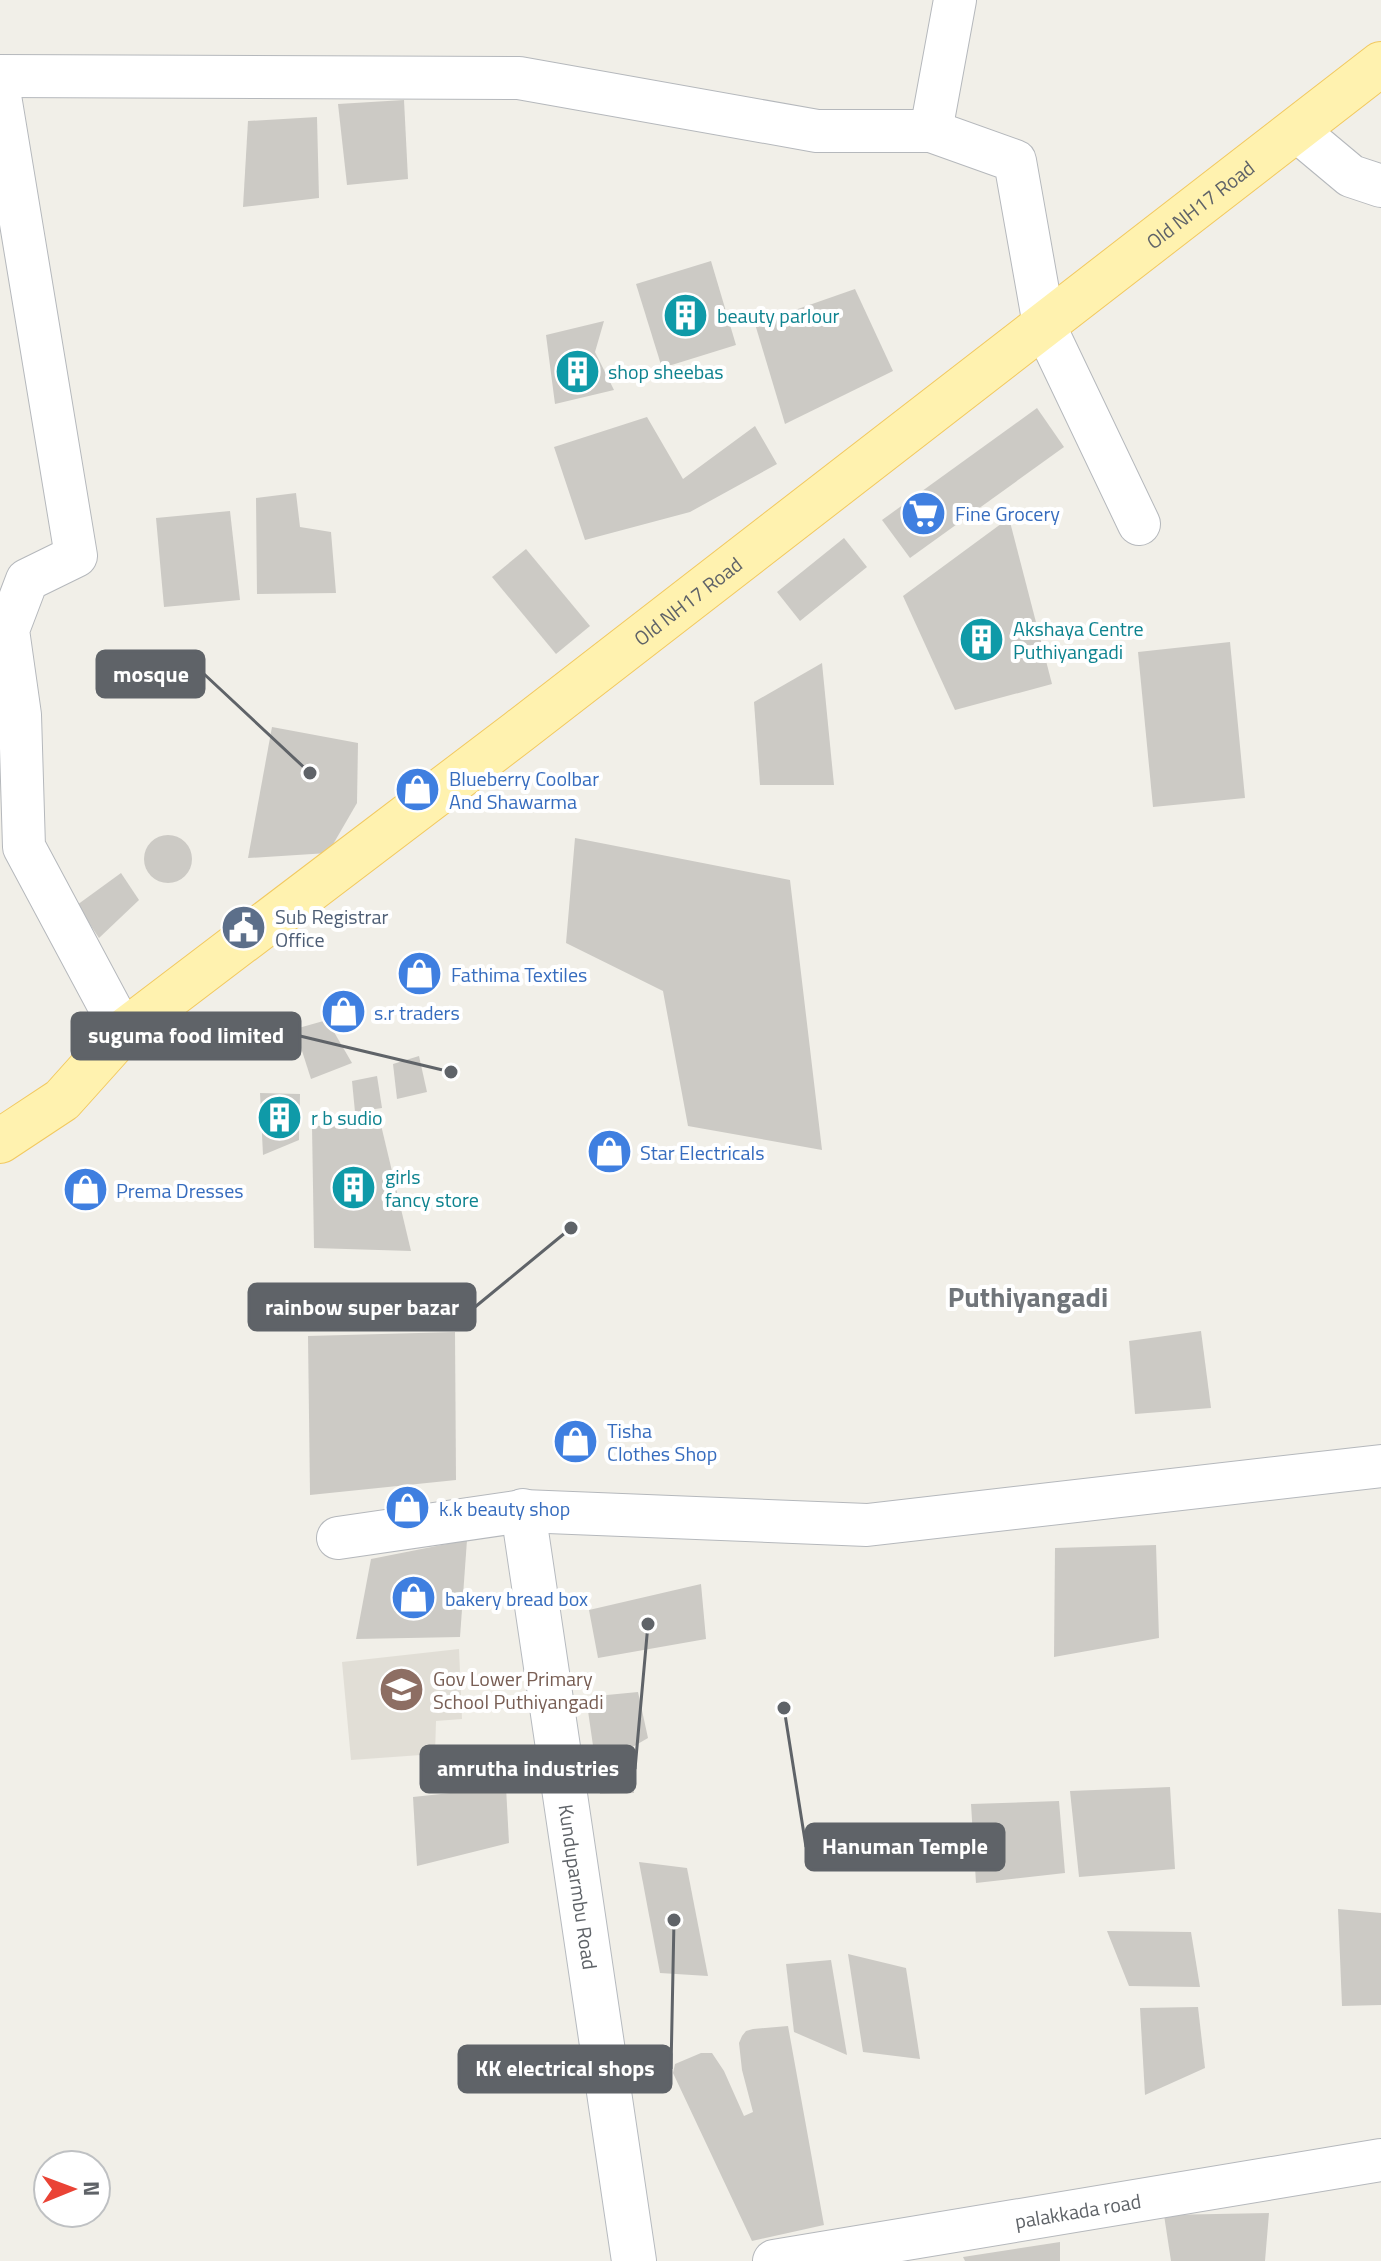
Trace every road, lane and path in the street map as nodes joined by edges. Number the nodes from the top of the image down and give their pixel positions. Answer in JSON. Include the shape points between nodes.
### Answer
{"nodes":[{"id":1,"x":955,"y":0,"type":"edge"},
{"id":2,"x":1381,"y":64,"type":"edge"},
{"id":3,"x":0,"y":76,"type":"edge"},
{"id":4,"x":0,"y":96,"type":"edge"},
{"id":5,"x":1296,"y":130,"type":"junction"},
{"id":6,"x":931,"y":131,"type":"junction"},
{"id":7,"x":1381,"y":186,"type":"edge"},
{"id":8,"x":1044,"y":325,"type":"junction"},
{"id":9,"x":1139,"y":524,"type":"dead end"},
{"id":10,"x":123,"y":1032,"type":"junction"},
{"id":11,"x":0,"y":1141,"type":"edge"},
{"id":12,"x":1381,"y":1466,"type":"edge"},
{"id":13,"x":523,"y":1511,"type":"junction"},
{"id":14,"x":338,"y":1538,"type":"dead end"},
{"id":15,"x":1381,"y":2160,"type":"edge"},
{"id":16,"x":634,"y":2261,"type":"edge"},
{"id":17,"x":774,"y":2261,"type":"edge"}],
"edges":[{"from":1,"to":6,"type":"street"},
{"from":2,"to":5,"type":"main road","name":"Old NH17 Road"},
{"from":3,"to":6,"type":"street","via":[[519,78],[817,131]]},
{"from":4,"to":10,"type":"street","via":[[76,556],[27,580],[8,630],[20,715],[24,847]]},
{"from":5,"to":7,"type":"street","via":[[1351,176]]},
{"from":5,"to":8,"type":"main road","name":"Old NH17 Road"},
{"from":6,"to":8,"type":"street","via":[[1015,161]]},
{"from":8,"to":9,"type":"street"},
{"from":8,"to":10,"type":"main road","name":"Old NH17 Road"},
{"from":10,"to":11,"type":"main road","name":"Old NH17 Road","via":[[62,1100]]},
{"from":12,"to":13,"type":"street","via":[[867,1525]]},
{"from":13,"to":14,"type":"street"},
{"from":13,"to":16,"type":"main road","name":"Kunduparmbu Road"},
{"from":15,"to":17,"type":"street","name":"palakkada road"}]}
